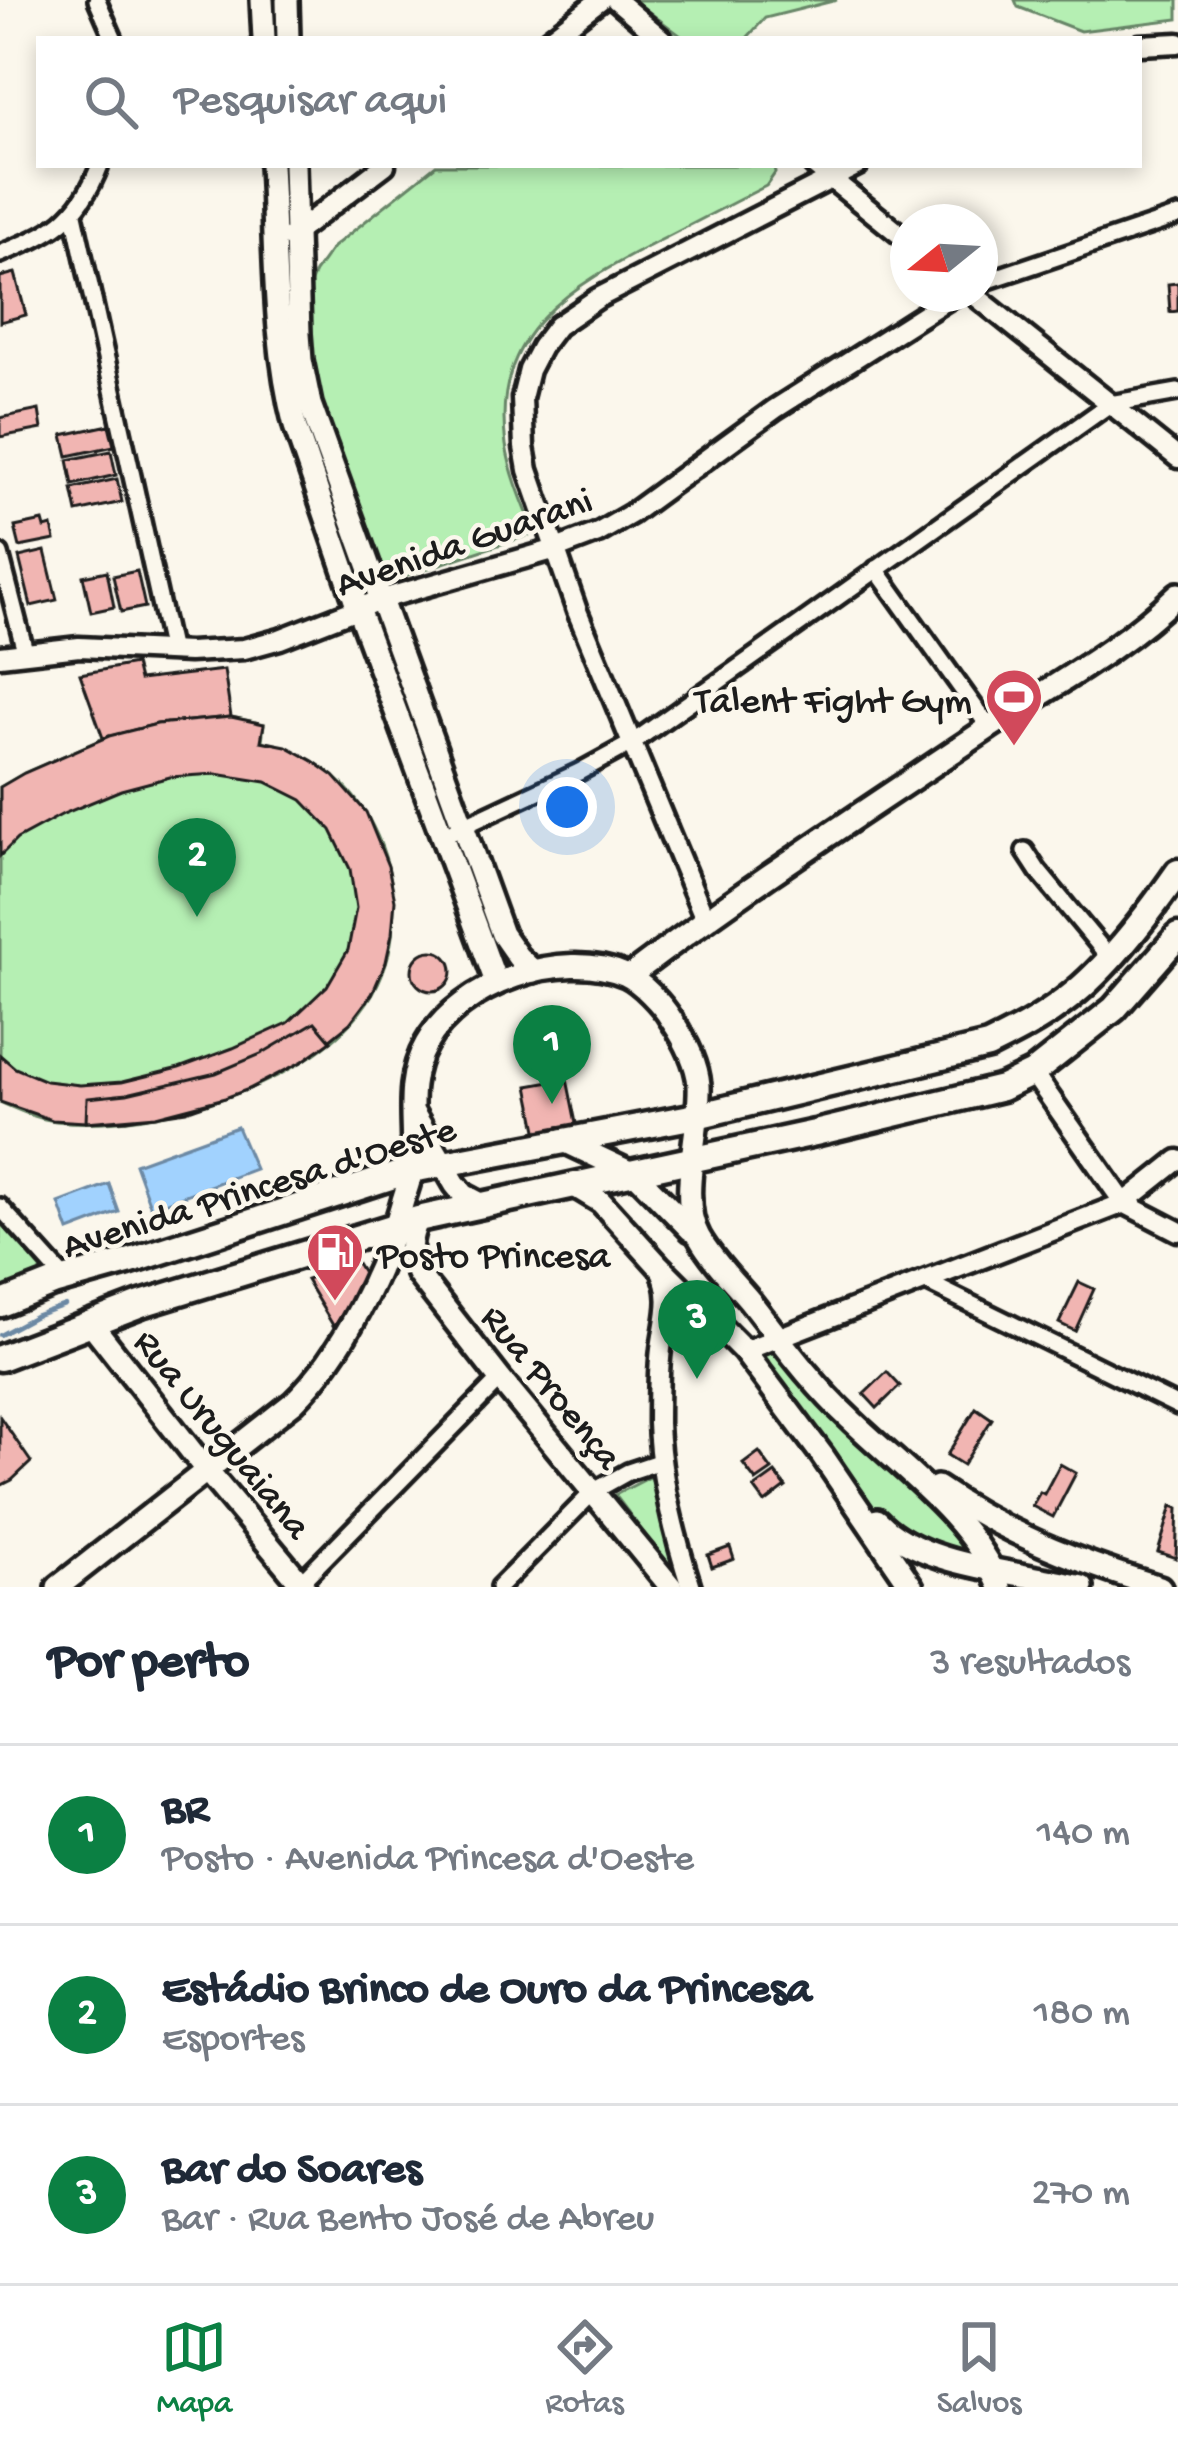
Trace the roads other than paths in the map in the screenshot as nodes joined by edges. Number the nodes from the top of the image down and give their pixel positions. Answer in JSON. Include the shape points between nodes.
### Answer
{"nodes":[{"id":1,"x":97,"y":0,"type":"edge"},
{"id":2,"x":262,"y":0,"type":"edge"},
{"id":3,"x":286,"y":0,"type":"edge"},
{"id":4,"x":600,"y":0,"type":"edge"},
{"id":5,"x":616,"y":0,"type":"edge"},
{"id":6,"x":113,"y":36,"type":"edge"},
{"id":7,"x":264,"y":36,"type":"edge"},
{"id":8,"x":288,"y":36,"type":"edge"},
{"id":9,"x":553,"y":36,"type":"edge"},
{"id":10,"x":658,"y":36,"type":"edge"},
{"id":11,"x":1178,"y":43,"type":"edge"},
{"id":12,"x":1142,"y":45,"type":"edge"},
{"id":13,"x":99,"y":168,"type":"edge"},
{"id":14,"x":271,"y":168,"type":"edge"},
{"id":15,"x":294,"y":168,"type":"edge"},
{"id":16,"x":381,"y":168,"type":"edge"},
{"id":17,"x":818,"y":168,"type":"edge"},
{"id":18,"x":852,"y":168,"type":"edge"},
{"id":19,"x":831,"y":179,"type":"junction"},
{"id":20,"x":74,"y":214,"type":"junction"},
{"id":21,"x":1178,"y":216,"type":"edge"},
{"id":22,"x":890,"y":227,"type":"edge"},
{"id":23,"x":297,"y":232,"type":"junction"},
{"id":24,"x":275,"y":245,"type":"junction"},
{"id":25,"x":0,"y":254,"type":"edge"},
{"id":26,"x":998,"y":277,"type":"edge"},
{"id":27,"x":928,"y":312,"type":"edge"},
{"id":28,"x":995,"y":312,"type":"edge"},
{"id":29,"x":1178,"y":392,"type":"edge"},
{"id":30,"x":1110,"y":404,"type":"junction"},
{"id":31,"x":1178,"y":458,"type":"edge"},
{"id":32,"x":556,"y":549,"type":"junction"},
{"id":33,"x":0,"y":554,"type":"edge"},
{"id":34,"x":876,"y":569,"type":"junction"},
{"id":35,"x":1178,"y":594,"type":"edge"},
{"id":36,"x":382,"y":599,"type":"junction"},
{"id":37,"x":358,"y":609,"type":"junction"},
{"id":38,"x":25,"y":651,"type":"junction"},
{"id":39,"x":171,"y":652,"type":"junction"},
{"id":40,"x":0,"y":656,"type":"edge"},
{"id":41,"x":989,"y":727,"type":"junction"},
{"id":42,"x":632,"y":743,"type":"junction"},
{"id":43,"x":453,"y":830,"type":"junction"},
{"id":44,"x":1025,"y":851,"type":"dead end"},
{"id":45,"x":1178,"y":872,"type":"edge"},
{"id":46,"x":705,"y":920,"type":"junction"},
{"id":47,"x":1178,"y":935,"type":"edge"},
{"id":48,"x":1109,"y":957,"type":"junction"},
{"id":49,"x":533,"y":971,"type":"junction"},
{"id":50,"x":630,"y":976,"type":"junction"},
{"id":51,"x":496,"y":982,"type":"junction"},
{"id":52,"x":1033,"y":1073,"type":"junction"},
{"id":53,"x":736,"y":1106,"type":"junction"},
{"id":54,"x":411,"y":1108,"type":"junction"},
{"id":55,"x":696,"y":1116,"type":"junction"},
{"id":56,"x":562,"y":1140,"type":"junction"},
{"id":57,"x":746,"y":1149,"type":"junction"},
{"id":58,"x":694,"y":1160,"type":"junction"},
{"id":59,"x":1178,"y":1160,"type":"edge"},
{"id":60,"x":443,"y":1162,"type":"junction"},
{"id":61,"x":412,"y":1170,"type":"junction"},
{"id":62,"x":632,"y":1172,"type":"junction"},
{"id":63,"x":573,"y":1184,"type":"junction"},
{"id":64,"x":1124,"y":1203,"type":"junction"},
{"id":65,"x":483,"y":1205,"type":"junction"},
{"id":66,"x":0,"y":1207,"type":"edge"},
{"id":67,"x":407,"y":1223,"type":"junction"},
{"id":68,"x":1178,"y":1231,"type":"edge"},
{"id":69,"x":700,"y":1239,"type":"junction"},
{"id":70,"x":658,"y":1266,"type":"junction"},
{"id":71,"x":377,"y":1274,"type":"junction"},
{"id":72,"x":418,"y":1274,"type":"junction"},
{"id":73,"x":64,"y":1279,"type":"junction"},
{"id":74,"x":924,"y":1281,"type":"junction"},
{"id":75,"x":0,"y":1304,"type":"edge"},
{"id":76,"x":712,"y":1317,"type":"junction"},
{"id":77,"x":90,"y":1322,"type":"junction"},
{"id":78,"x":665,"y":1325,"type":"junction"},
{"id":79,"x":779,"y":1338,"type":"junction"},
{"id":80,"x":744,"y":1352,"type":"junction"},
{"id":81,"x":0,"y":1358,"type":"edge"},
{"id":82,"x":500,"y":1378,"type":"junction"},
{"id":83,"x":1178,"y":1406,"type":"edge"},
{"id":84,"x":890,"y":1454,"type":"junction"},
{"id":85,"x":823,"y":1455,"type":"junction"},
{"id":86,"x":661,"y":1461,"type":"junction"},
{"id":87,"x":206,"y":1471,"type":"junction"},
{"id":88,"x":593,"y":1492,"type":"junction"},
{"id":89,"x":996,"y":1577,"type":"edge"},
{"id":90,"x":1034,"y":1582,"type":"edge"},
{"id":91,"x":300,"y":1586,"type":"edge"},
{"id":92,"x":58,"y":1587,"type":"edge"},
{"id":93,"x":500,"y":1587,"type":"edge"},
{"id":94,"x":671,"y":1587,"type":"edge"},
{"id":95,"x":691,"y":1587,"type":"edge"},
{"id":96,"x":912,"y":1587,"type":"edge"},
{"id":97,"x":1082,"y":1587,"type":"edge"},
{"id":98,"x":1160,"y":1587,"type":"edge"}],
"edges":[{"from":1,"to":6,"type":"street"},
{"from":2,"to":7,"type":"main road"},
{"from":3,"to":8,"type":"main road"},
{"from":4,"to":9,"type":"street"},
{"from":5,"to":10,"type":"street"},
{"from":11,"to":12,"type":"street"},
{"from":13,"to":20,"type":"street"},
{"from":14,"to":24,"type":"main road"},
{"from":15,"to":23,"type":"main road"},
{"from":16,"to":23,"type":"street"},
{"from":17,"to":19,"type":"street"},
{"from":18,"to":19,"type":"street"},
{"from":19,"to":22,"type":"street"},
{"from":19,"to":32,"type":"street","via":[[598,298],[541,347],[522,398],[523,434]]},
{"from":20,"to":25,"type":"street"},
{"from":20,"to":39,"type":"street"},
{"from":21,"to":26,"type":"street"},
{"from":23,"to":24,"type":"street"},
{"from":23,"to":36,"type":"main road","via":[[310,404]]},
{"from":24,"to":37,"type":"main road","via":[[288,398]]},
{"from":27,"to":32,"type":"street","name":"Avenida Guarani","via":[[631,514]]},
{"from":28,"to":30,"type":"street"},
{"from":29,"to":30,"type":"street"},
{"from":30,"to":31,"type":"street"},
{"from":30,"to":34,"type":"street"},
{"from":32,"to":36,"type":"street","name":"Avenida Guarani"},
{"from":32,"to":42,"type":"street"},
{"from":33,"to":38,"type":"street"},
{"from":34,"to":41,"type":"street"},
{"from":34,"to":42,"type":"street"},
{"from":35,"to":41,"type":"main road","via":[[1093,662]]},
{"from":36,"to":37,"type":"street","name":"Avenida Guarani"},
{"from":36,"to":43,"type":"main road"},
{"from":37,"to":39,"type":"street","name":"Avenida Guarani","via":[[244,649]]},
{"from":37,"to":43,"type":"main road"},
{"from":38,"to":39,"type":"street","name":"Avenida Guarani"},
{"from":38,"to":40,"type":"street","name":"Avenida Guarani"},
{"from":41,"to":46,"type":"main road"},
{"from":42,"to":43,"type":"street"},
{"from":42,"to":46,"type":"street"},
{"from":43,"to":49,"type":"main road","via":[[502,934]]},
{"from":43,"to":51,"type":"main road"},
{"from":44,"to":48,"type":"street"},
{"from":45,"to":48,"type":"main road","name":"Avenida Princesa d'Oeste"},
{"from":46,"to":50,"type":"main road"},
{"from":47,"to":52,"type":"main road","name":"Avenida Princesa d'Oeste","via":[[1114,1010]]},
{"from":48,"to":53,"type":"main road","name":"Avenida Princesa d'Oeste","via":[[1067,1000],[988,1046]]},
{"from":49,"to":50,"type":"main road","via":[[575,966]]},
{"from":49,"to":51,"type":"main road"},
{"from":50,"to":55,"type":"main road","via":[[688,1047],[699,1085]]},
{"from":51,"to":54,"type":"main road","via":[[447,1016],[425,1044]]},
{"from":52,"to":57,"type":"main road","name":"Avenida Princesa d'Oeste","via":[[1002,1088]]},
{"from":52,"to":64,"type":"street"},
{"from":53,"to":55,"type":"main road","name":"Avenida Princesa d'Oeste"},
{"from":53,"to":57,"type":"main road","via":[[730,1130]]},
{"from":54,"to":60,"type":"main road"},
{"from":54,"to":61,"type":"main road"},
{"from":55,"to":56,"type":"main road","name":"Avenida Princesa d'Oeste"},
{"from":55,"to":58,"type":"main road"},
{"from":56,"to":60,"type":"main road","name":"Avenida Princesa d'Oeste"},
{"from":56,"to":62,"type":"main road"},
{"from":57,"to":58,"type":"main road","name":"Avenida Princesa d'Oeste"},
{"from":58,"to":62,"type":"main road","name":"Avenida Princesa d'Oeste"},
{"from":58,"to":69,"type":"main road","via":[[689,1210]]},
{"from":59,"to":64,"type":"street"},
{"from":60,"to":61,"type":"main road","name":"Avenida Princesa d'Oeste"},
{"from":60,"to":65,"type":"main road","via":[[464,1195]]},
{"from":61,"to":67,"type":"main road"},
{"from":61,"to":73,"type":"main road","name":"Avenida Princesa d'Oeste"},
{"from":62,"to":63,"type":"main road","name":"Avenida Princesa d'Oeste"},
{"from":62,"to":69,"type":"main road"},
{"from":63,"to":65,"type":"main road","name":"Avenida Princesa d'Oeste"},
{"from":63,"to":70,"type":"main road","via":[[601,1202]]},
{"from":64,"to":68,"type":"street"},
{"from":64,"to":74,"type":"street"},
{"from":65,"to":67,"type":"main road","name":"Avenida Princesa d'Oeste"},
{"from":66,"to":73,"type":"street"},
{"from":67,"to":71,"type":"main road"},
{"from":67,"to":72,"type":"main road"},
{"from":67,"to":77,"type":"main road","name":"Avenida Princesa d'Oeste"},
{"from":69,"to":79,"type":"main road"},
{"from":70,"to":76,"type":"main road"},
{"from":70,"to":78,"type":"street","via":[[668,1295]]},
{"from":71,"to":72,"type":"main road"},
{"from":71,"to":87,"type":"main road","via":[[311,1386]]},
{"from":72,"to":82,"type":"main road","name":"Rua Proença"},
{"from":73,"to":75,"type":"main road","name":"Avenida Princesa d'Oeste"},
{"from":74,"to":79,"type":"street"},
{"from":74,"to":83,"type":"street"},
{"from":76,"to":78,"type":"street","via":[[690,1312]]},
{"from":76,"to":80,"type":"main road"},
{"from":77,"to":81,"type":"main road","name":"Avenida Princesa d'Oeste"},
{"from":77,"to":87,"type":"main road","name":"Rua Uruguaiana"},
{"from":78,"to":86,"type":"street"},
{"from":79,"to":80,"type":"street"},
{"from":79,"to":84,"type":"main road"},
{"from":80,"to":85,"type":"main road"},
{"from":82,"to":88,"type":"main road","name":"Rua Proença"},
{"from":82,"to":91,"type":"street"},
{"from":84,"to":89,"type":"main road","via":[[960,1523]]},
{"from":84,"to":98,"type":"main road","via":[[999,1524]]},
{"from":85,"to":89,"type":"main road","via":[[901,1541]]},
{"from":85,"to":96,"type":"main road"},
{"from":86,"to":88,"type":"street"},
{"from":86,"to":95,"type":"street"},
{"from":87,"to":91,"type":"main road","name":"Rua Uruguaiana"},
{"from":87,"to":92,"type":"main road"},
{"from":88,"to":93,"type":"street"},
{"from":88,"to":94,"type":"main road","name":"Rua Proença"},
{"from":89,"to":90,"type":"main road"},
{"from":90,"to":97,"type":"main road"}]}
